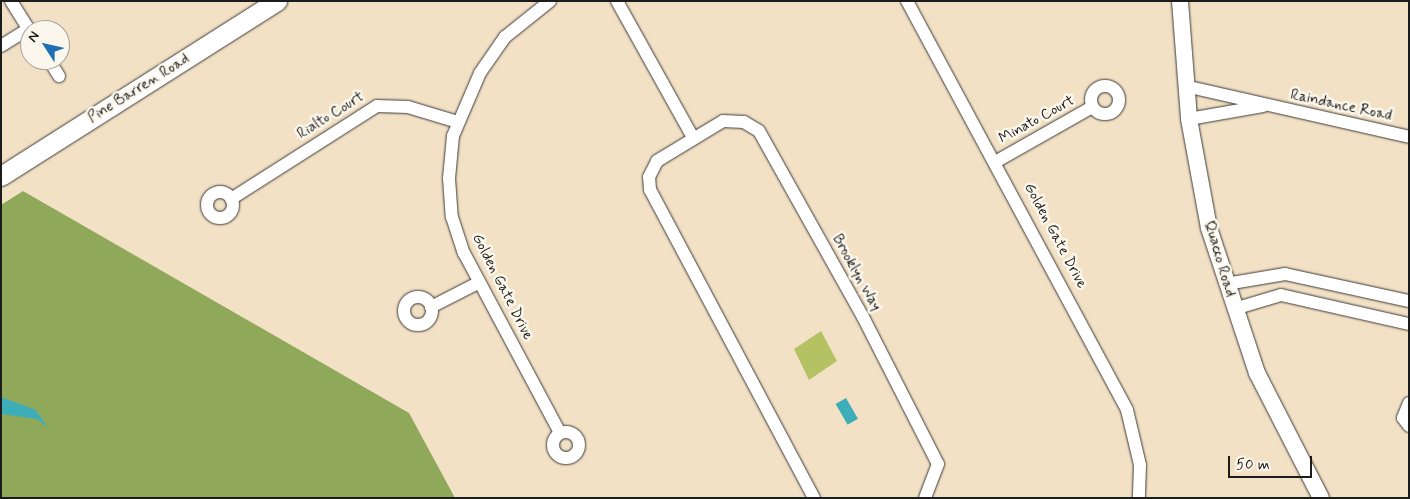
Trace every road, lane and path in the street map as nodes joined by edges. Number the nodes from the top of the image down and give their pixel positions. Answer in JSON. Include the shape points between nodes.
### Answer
{"nodes":[{"id":1,"x":12,"y":1,"type":"edge"},
{"id":2,"x":277,"y":1,"type":"edge"},
{"id":3,"x":550,"y":1,"type":"edge"},
{"id":4,"x":617,"y":1,"type":"edge"},
{"id":5,"x":907,"y":1,"type":"edge"},
{"id":6,"x":1180,"y":1,"type":"edge"},
{"id":7,"x":23,"y":20,"type":"edge"},
{"id":8,"x":20,"y":35,"type":"edge"},
{"id":9,"x":1,"y":46,"type":"edge"},
{"id":10,"x":55,"y":70,"type":"edge"},
{"id":11,"x":59,"y":76,"type":"dead end"},
{"id":12,"x":1185,"y":86,"type":"junction"},
{"id":13,"x":1265,"y":106,"type":"junction"},
{"id":14,"x":1092,"y":107,"type":"dead end"},
{"id":15,"x":1189,"y":119,"type":"junction"},
{"id":16,"x":458,"y":122,"type":"junction"},
{"id":17,"x":692,"y":136,"type":"junction"},
{"id":18,"x":1409,"y":137,"type":"edge"},
{"id":19,"x":997,"y":161,"type":"junction"},
{"id":20,"x":4,"y":170,"type":"edge"},
{"id":21,"x":231,"y":199,"type":"dead end"},
{"id":22,"x":478,"y":283,"type":"junction"},
{"id":23,"x":1226,"y":284,"type":"junction"},
{"id":24,"x":1409,"y":301,"type":"edge"},
{"id":25,"x":431,"y":307,"type":"dead end"},
{"id":26,"x":1234,"y":309,"type":"junction"},
{"id":27,"x":1409,"y":324,"type":"edge"},
{"id":28,"x":1409,"y":403,"type":"edge"},
{"id":29,"x":1409,"y":426,"type":"edge"},
{"id":30,"x":560,"y":433,"type":"dead end"},
{"id":31,"x":814,"y":498,"type":"edge"},
{"id":32,"x":925,"y":498,"type":"edge"},
{"id":33,"x":1139,"y":498,"type":"edge"},
{"id":34,"x":1321,"y":498,"type":"edge"}],
"edges":[{"from":1,"to":7,"type":"street"},
{"from":2,"to":20,"type":"main road","name":"Pine Barren Road"},
{"from":3,"to":16,"type":"street","name":"Golden Gate Drive","via":[[493,52]]},
{"from":4,"to":17,"type":"street"},
{"from":5,"to":19,"type":"street","name":"Golden Gate Drive"},
{"from":6,"to":12,"type":"street","name":"Quacco Road"},
{"from":8,"to":9,"type":"street"},
{"from":10,"to":11,"type":"street"},
{"from":12,"to":13,"type":"street","name":"Raindance Road"},
{"from":12,"to":15,"type":"street","name":"Quacco Road"},
{"from":13,"to":15,"type":"street","name":"Raindance Road"},
{"from":13,"to":18,"type":"street","name":"Raindance Road"},
{"from":14,"to":19,"type":"street","name":"Minato Court"},
{"from":15,"to":23,"type":"street","name":"Quacco Road","via":[[1205,209]]},
{"from":16,"to":21,"type":"street","name":"Rialto Court","via":[[408,107],[377,106]]},
{"from":16,"to":22,"type":"street","name":"Golden Gate Drive","via":[[449,178],[452,217]]},
{"from":17,"to":31,"type":"street","name":"Brooklyn Way","via":[[657,161],[649,177],[650,190]]},
{"from":17,"to":32,"type":"street","name":"Brooklyn Way","via":[[723,122],[744,122],[759,131],[938,464]]},
{"from":19,"to":33,"type":"street","name":"Golden Gate Drive","via":[[1127,410],[1140,464]]},
{"from":22,"to":25,"type":"street"},
{"from":22,"to":30,"type":"street","name":"Golden Gate Drive"},
{"from":23,"to":24,"type":"street","via":[[1285,274]]},
{"from":23,"to":26,"type":"street","name":"Quacco Road"},
{"from":26,"to":27,"type":"street","via":[[1281,295]]},
{"from":26,"to":34,"type":"street","name":"Quacco Road","via":[[1276,415]]},
{"from":28,"to":29,"type":"street","via":[[1403,418]]}]}
